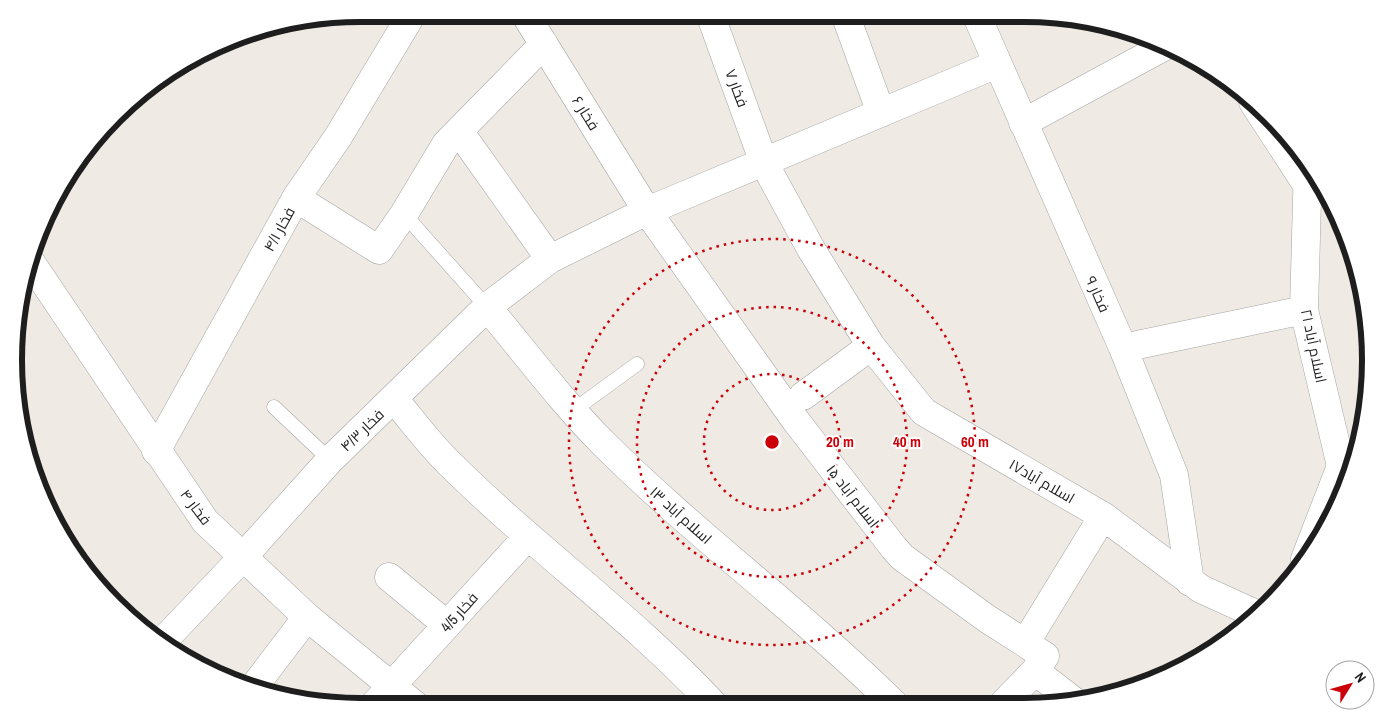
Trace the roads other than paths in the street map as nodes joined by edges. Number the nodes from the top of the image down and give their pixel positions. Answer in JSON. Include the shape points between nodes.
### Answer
{"nodes":[{"id":1,"x":407,"y":22,"type":"edge"},
{"id":2,"x":530,"y":22,"type":"edge"},
{"id":3,"x":713,"y":22,"type":"edge"},
{"id":4,"x":848,"y":22,"type":"edge"},
{"id":5,"x":980,"y":22,"type":"edge"},
{"id":6,"x":544,"y":44,"type":"junction"},
{"id":7,"x":1158,"y":50,"type":"edge"},
{"id":8,"x":997,"y":64,"type":"junction"},
{"id":9,"x":881,"y":113,"type":"junction"},
{"id":10,"x":1023,"y":123,"type":"junction"},
{"id":11,"x":459,"y":131,"type":"junction"},
{"id":12,"x":1291,"y":152,"type":"edge"},
{"id":13,"x":764,"y":163,"type":"junction"},
{"id":14,"x":1307,"y":173,"type":"edge"},
{"id":15,"x":1308,"y":175,"type":"edge"},
{"id":16,"x":296,"y":198,"type":"junction"},
{"id":17,"x":647,"y":211,"type":"junction"},
{"id":18,"x":404,"y":214,"type":"junction"},
{"id":19,"x":550,"y":259,"type":"junction"},
{"id":20,"x":35,"y":269,"type":"edge"},
{"id":21,"x":487,"y":307,"type":"junction"},
{"id":22,"x":1304,"y":310,"type":"junction"},
{"id":23,"x":871,"y":346,"type":"junction"},
{"id":24,"x":1123,"y":348,"type":"junction"},
{"id":25,"x":637,"y":364,"type":"dead end"},
{"id":26,"x":803,"y":396,"type":"dead end"},
{"id":27,"x":394,"y":399,"type":"junction"},
{"id":28,"x":274,"y":407,"type":"dead end"},
{"id":29,"x":574,"y":410,"type":"junction"},
{"id":30,"x":156,"y":451,"type":"junction"},
{"id":31,"x":1348,"y":457,"type":"edge"},
{"id":32,"x":330,"y":460,"type":"junction"},
{"id":33,"x":1103,"y":516,"type":"junction"},
{"id":34,"x":528,"y":536,"type":"junction"},
{"id":35,"x":242,"y":558,"type":"junction"},
{"id":36,"x":389,"y":577,"type":"dead end"},
{"id":37,"x":1190,"y":582,"type":"junction"},
{"id":38,"x":1251,"y":612,"type":"edge"},
{"id":39,"x":307,"y":617,"type":"junction"},
{"id":40,"x":447,"y":625,"type":"junction"},
{"id":41,"x":167,"y":637,"type":"edge"},
{"id":42,"x":1026,"y":642,"type":"junction"},
{"id":43,"x":1035,"y":671,"type":"junction"},
{"id":44,"x":258,"y":682,"type":"edge"},
{"id":45,"x":1066,"y":695,"type":"edge"},
{"id":46,"x":382,"y":696,"type":"edge"},
{"id":47,"x":707,"y":698,"type":"edge"},
{"id":48,"x":888,"y":698,"type":"edge"},
{"id":49,"x":1010,"y":698,"type":"edge"}],
"edges":[{"from":1,"to":16,"type":"street","name":"فخار ۴/۱","via":[[338,137]]},
{"from":2,"to":6,"type":"street","name":"فخار ۶"},
{"from":3,"to":13,"type":"street","name":"فخار ۷"},
{"from":4,"to":9,"type":"street"},
{"from":5,"to":8,"type":"street","name":"فخار ۹"},
{"from":6,"to":11,"type":"street"},
{"from":6,"to":17,"type":"street","name":"فخار ۶"},
{"from":7,"to":10,"type":"street"},
{"from":8,"to":9,"type":"street","name":"فخار ۴/۳"},
{"from":8,"to":10,"type":"street","name":"فخار ۹"},
{"from":9,"to":13,"type":"street","name":"فخار ۴/۳"},
{"from":10,"to":24,"type":"street","name":"فخار ۹"},
{"from":11,"to":18,"type":"street","via":[[446,144]]},
{"from":11,"to":19,"type":"street"},
{"from":12,"to":14,"type":"street"},
{"from":13,"to":17,"type":"street","name":"فخار ۴/۳"},
{"from":13,"to":23,"type":"street","name":"اسلام آباد۱۷","via":[[811,249]]},
{"from":15,"to":22,"type":"street","name":"اسلام آباد ۲۱"},
{"from":16,"to":18,"type":"street","via":[[379,250]]},
{"from":16,"to":30,"type":"street","name":"فخار ۴/۱"},
{"from":17,"to":19,"type":"street","name":"فخار ۴/۳"},
{"from":17,"to":42,"type":"street","name":"اسلام آباد ۱۵","via":[[796,421],[902,557],[986,618]]},
{"from":18,"to":21,"type":"lane"},
{"from":19,"to":21,"type":"street","name":"فخار ۴/۳"},
{"from":20,"to":30,"type":"street","name":"فخار ۴"},
{"from":21,"to":27,"type":"street","name":"فخار ۴/۳"},
{"from":21,"to":29,"type":"street","name":"اسلام آباد ۱۳"},
{"from":22,"to":24,"type":"street"},
{"from":22,"to":31,"type":"street","name":"اسلام آباد ۲۱"},
{"from":23,"to":26,"type":"street"},
{"from":23,"to":33,"type":"street","name":"اسلام آباد۱۷","via":[[924,412]]},
{"from":24,"to":37,"type":"street","name":"فخار ۹","via":[[1174,475]]},
{"from":25,"to":29,"type":"lane"},
{"from":27,"to":32,"type":"street","name":"فخار ۴/۳"},
{"from":27,"to":34,"type":"street","via":[[447,462]]},
{"from":28,"to":32,"type":"lane"},
{"from":29,"to":48,"type":"street","name":"اسلام آباد ۱۳","via":[[603,442],[678,512]]},
{"from":30,"to":35,"type":"street","name":"فخار ۴","via":[[204,522]]},
{"from":32,"to":35,"type":"street","name":"فخار ۴/۳"},
{"from":33,"to":37,"type":"street","name":"اسلام آباد۱۷"},
{"from":33,"to":42,"type":"street"},
{"from":34,"to":40,"type":"street","name":"فخار 4/5"},
{"from":34,"to":47,"type":"street","via":[[599,596]]},
{"from":35,"to":39,"type":"street","name":"فخار ۴"},
{"from":35,"to":41,"type":"street","name":"فخار ۴/۳"},
{"from":36,"to":40,"type":"street"},
{"from":37,"to":38,"type":"street","name":"اسلام آباد۱۷"},
{"from":39,"to":44,"type":"street"},
{"from":39,"to":46,"type":"street","name":"فخار ۴"},
{"from":40,"to":46,"type":"street","name":"فخار 4/5"},
{"from":42,"to":43,"type":"street","name":"اسلام آباد ۱۵","via":[[1045,656]]},
{"from":43,"to":45,"type":"street"},
{"from":43,"to":49,"type":"street"}]}
